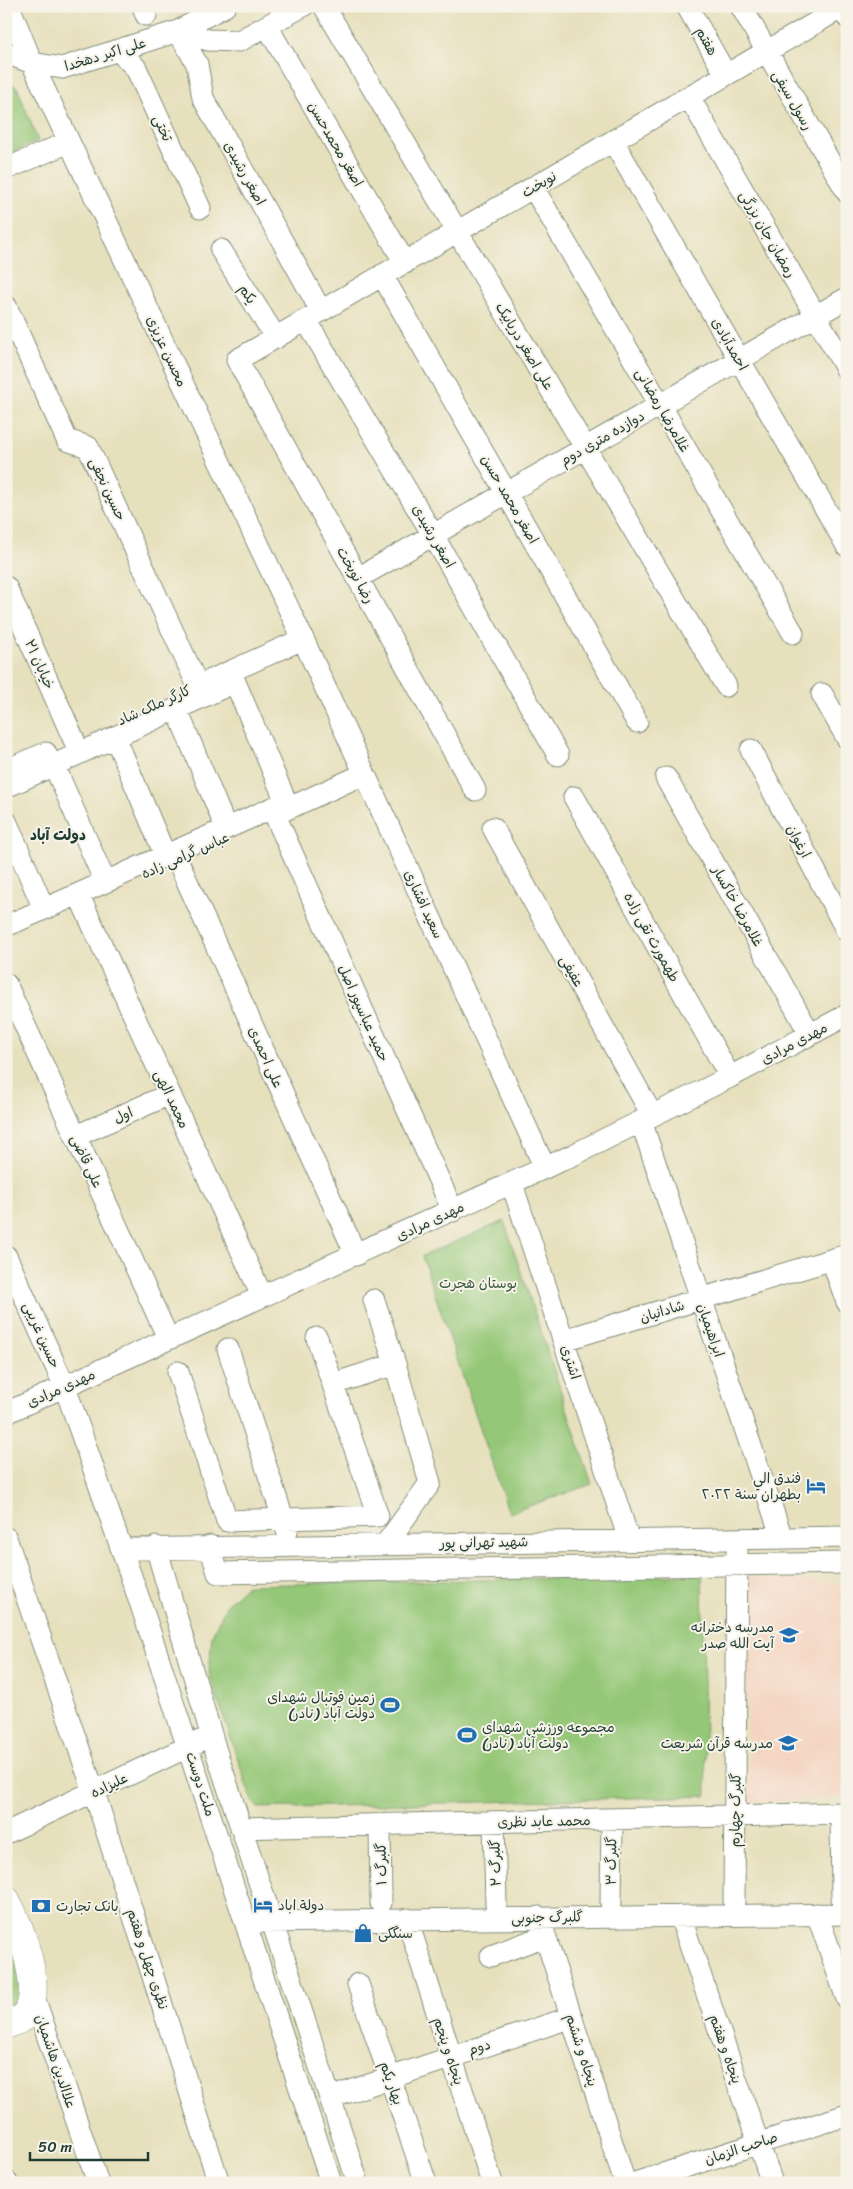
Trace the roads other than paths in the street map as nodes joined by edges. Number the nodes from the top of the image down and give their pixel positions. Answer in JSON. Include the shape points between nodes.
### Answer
{"nodes":[{"id":1,"x":9,"y":6,"type":"edge"},
{"id":2,"x":225,"y":6,"type":"edge"},
{"id":3,"x":303,"y":6,"type":"edge"},
{"id":4,"x":324,"y":6,"type":"edge"},
{"id":5,"x":687,"y":6,"type":"edge"},
{"id":6,"x":740,"y":6,"type":"edge"},
{"id":7,"x":835,"y":12,"type":"edge"},
{"id":8,"x":267,"y":26,"type":"junction"},
{"id":9,"x":178,"y":32,"type":"junction"},
{"id":10,"x":120,"y":52,"type":"junction"},
{"id":11,"x":766,"y":52,"type":"junction"},
{"id":12,"x":6,"y":53,"type":"edge"},
{"id":13,"x":32,"y":63,"type":"junction"},
{"id":14,"x":6,"y":69,"type":"edge"},
{"id":15,"x":726,"y":75,"type":"junction"},
{"id":16,"x":688,"y":97,"type":"junction"},
{"id":17,"x":613,"y":141,"type":"junction"},
{"id":18,"x":69,"y":142,"type":"junction"},
{"id":19,"x":6,"y":169,"type":"edge"},
{"id":20,"x":534,"y":187,"type":"junction"},
{"id":21,"x":847,"y":192,"type":"edge"},
{"id":22,"x":200,"y":208,"type":"dead end"},
{"id":23,"x":457,"y":232,"type":"junction"},
{"id":24,"x":221,"y":250,"type":"dead end"},
{"id":25,"x":405,"y":263,"type":"junction"},
{"id":26,"x":382,"y":275,"type":"junction"},
{"id":27,"x":847,"y":298,"type":"edge"},
{"id":28,"x":6,"y":306,"type":"edge"},
{"id":29,"x":314,"y":316,"type":"junction"},
{"id":30,"x":815,"y":316,"type":"junction"},
{"id":31,"x":276,"y":338,"type":"junction"},
{"id":32,"x":237,"y":360,"type":"joint"},
{"id":33,"x":739,"y":360,"type":"junction"},
{"id":34,"x":847,"y":370,"type":"edge"},
{"id":35,"x":660,"y":405,"type":"junction"},
{"id":36,"x":585,"y":448,"type":"junction"},
{"id":37,"x":506,"y":493,"type":"junction"},
{"id":38,"x":433,"y":535,"type":"junction"},
{"id":39,"x":847,"y":546,"type":"edge"},
{"id":40,"x":358,"y":578,"type":"junction"},
{"id":41,"x":6,"y":587,"type":"edge"},
{"id":42,"x":793,"y":633,"type":"dead end"},
{"id":43,"x":302,"y":640,"type":"junction"},
{"id":44,"x":198,"y":686,"type":"junction"},
{"id":45,"x":726,"y":686,"type":"dead end"},
{"id":46,"x":822,"y":694,"type":"dead end"},
{"id":47,"x":177,"y":710,"type":"junction"},
{"id":48,"x":637,"y":722,"type":"dead end"},
{"id":49,"x":115,"y":738,"type":"junction"},
{"id":50,"x":847,"y":738,"type":"edge"},
{"id":51,"x":751,"y":750,"type":"dead end"},
{"id":52,"x":65,"y":752,"type":"junction"},
{"id":53,"x":558,"y":755,"type":"dead end"},
{"id":54,"x":6,"y":770,"type":"edge"},
{"id":55,"x":364,"y":774,"type":"junction"},
{"id":56,"x":666,"y":778,"type":"dead end"},
{"id":57,"x":6,"y":787,"type":"edge"},
{"id":58,"x":475,"y":790,"type":"dead end"},
{"id":59,"x":574,"y":797,"type":"dead end"},
{"id":60,"x":275,"y":815,"type":"junction"},
{"id":61,"x":6,"y":821,"type":"edge"},
{"id":62,"x":226,"y":828,"type":"junction"},
{"id":63,"x":492,"y":828,"type":"dead end"},
{"id":64,"x":171,"y":857,"type":"junction"},
{"id":65,"x":105,"y":882,"type":"junction"},
{"id":66,"x":82,"y":902,"type":"junction"},
{"id":67,"x":44,"y":909,"type":"junction"},
{"id":68,"x":6,"y":926,"type":"edge"},
{"id":69,"x":847,"y":931,"type":"edge"},
{"id":70,"x":6,"y":937,"type":"edge"},
{"id":71,"x":6,"y":984,"type":"edge"},
{"id":72,"x":847,"y":1015,"type":"edge"},
{"id":73,"x":810,"y":1034,"type":"junction"},
{"id":74,"x":730,"y":1077,"type":"junction"},
{"id":75,"x":170,"y":1094,"type":"junction"},
{"id":76,"x":646,"y":1118,"type":"junction"},
{"id":77,"x":76,"y":1136,"type":"junction"},
{"id":78,"x":545,"y":1168,"type":"junction"},
{"id":79,"x":512,"y":1184,"type":"junction"},
{"id":80,"x":452,"y":1211,"type":"junction"},
{"id":81,"x":356,"y":1255,"type":"junction"},
{"id":82,"x":6,"y":1256,"type":"edge"},
{"id":83,"x":841,"y":1264,"type":"edge"},
{"id":84,"x":262,"y":1296,"type":"junction"},
{"id":85,"x":701,"y":1299,"type":"junction"},
{"id":86,"x":374,"y":1300,"type":"dead end"},
{"id":87,"x":847,"y":1302,"type":"edge"},
{"id":88,"x":168,"y":1338,"type":"junction"},
{"id":89,"x":317,"y":1338,"type":"dead end"},
{"id":90,"x":564,"y":1340,"type":"junction"},
{"id":91,"x":228,"y":1348,"type":"dead end"},
{"id":92,"x":395,"y":1364,"type":"junction"},
{"id":93,"x":178,"y":1372,"type":"dead end"},
{"id":94,"x":333,"y":1384,"type":"junction"},
{"id":95,"x":65,"y":1387,"type":"junction"},
{"id":96,"x":6,"y":1413,"type":"edge"},
{"id":97,"x":283,"y":1518,"type":"junction"},
{"id":98,"x":847,"y":1537,"type":"edge"},
{"id":99,"x":6,"y":1538,"type":"edge"},
{"id":100,"x":737,"y":1538,"type":"junction"},
{"id":101,"x":782,"y":1538,"type":"junction"},
{"id":102,"x":629,"y":1540,"type":"junction"},
{"id":103,"x":386,"y":1544,"type":"junction"},
{"id":104,"x":292,"y":1545,"type":"junction"},
{"id":105,"x":210,"y":1546,"type":"junction"},
{"id":106,"x":156,"y":1547,"type":"junction"},
{"id":107,"x":122,"y":1549,"type":"junction"},
{"id":108,"x":847,"y":1563,"type":"edge"},
{"id":109,"x":737,"y":1566,"type":"junction"},
{"id":110,"x":211,"y":1735,"type":"junction"},
{"id":111,"x":189,"y":1746,"type":"junction"},
{"id":112,"x":94,"y":1792,"type":"junction"},
{"id":113,"x":844,"y":1813,"type":"edge"},
{"id":114,"x":736,"y":1816,"type":"junction"},
{"id":115,"x":612,"y":1819,"type":"junction"},
{"id":116,"x":494,"y":1822,"type":"junction"},
{"id":117,"x":380,"y":1825,"type":"junction"},
{"id":118,"x":241,"y":1828,"type":"junction"},
{"id":119,"x":6,"y":1833,"type":"edge"},
{"id":120,"x":6,"y":1900,"type":"edge"},
{"id":121,"x":734,"y":1902,"type":"dead end"},
{"id":122,"x":381,"y":1903,"type":"dead end"},
{"id":123,"x":611,"y":1903,"type":"dead end"},
{"id":124,"x":496,"y":1904,"type":"dead end"},
{"id":125,"x":844,"y":1907,"type":"edge"},
{"id":126,"x":817,"y":1914,"type":"junction"},
{"id":127,"x":680,"y":1916,"type":"junction"},
{"id":128,"x":408,"y":1919,"type":"junction"},
{"id":129,"x":272,"y":1921,"type":"junction"},
{"id":130,"x":247,"y":1922,"type":"junction"},
{"id":131,"x":542,"y":1927,"type":"junction"},
{"id":132,"x":491,"y":1956,"type":"dead end"},
{"id":133,"x":358,"y":1984,"type":"dead end"},
{"id":134,"x":34,"y":1997,"type":"junction"},
{"id":135,"x":847,"y":1999,"type":"edge"},
{"id":136,"x":572,"y":2017,"type":"junction"},
{"id":137,"x":6,"y":2025,"type":"edge"},
{"id":138,"x":451,"y":2056,"type":"junction"},
{"id":139,"x":390,"y":2078,"type":"junction"},
{"id":140,"x":330,"y":2098,"type":"junction"},
{"id":141,"x":847,"y":2115,"type":"edge"},
{"id":142,"x":758,"y":2142,"type":"junction"},
{"id":143,"x":98,"y":2183,"type":"edge"},
{"id":144,"x":219,"y":2183,"type":"edge"},
{"id":145,"x":331,"y":2183,"type":"edge"},
{"id":146,"x":358,"y":2183,"type":"edge"},
{"id":147,"x":426,"y":2183,"type":"edge"},
{"id":148,"x":492,"y":2183,"type":"edge"},
{"id":149,"x":625,"y":2183,"type":"edge"},
{"id":150,"x":636,"y":2183,"type":"edge"},
{"id":151,"x":772,"y":2183,"type":"edge"}],
"edges":[{"from":1,"to":13,"type":"street","name":"محسن عزیزی"},
{"from":2,"to":9,"type":"street","name":"علی اکبر دهخدا"},
{"from":3,"to":8,"type":"street"},
{"from":4,"to":23,"type":"street","name":"علی اصغر دریابیک"},
{"from":5,"to":15,"type":"street","name":"هفتم"},
{"from":6,"to":11,"type":"street","name":"رسول سیفی"},
{"from":7,"to":11,"type":"street","name":"نوبخت"},
{"from":8,"to":9,"type":"street","via":[[239,41],[208,40]]},
{"from":8,"to":25,"type":"street","name":"اصغر محمدحسن"},
{"from":9,"to":10,"type":"street","name":"علی اکبر دهخدا"},
{"from":9,"to":29,"type":"street","name":"اصغر رشیدی","via":[[197,64],[203,98]]},
{"from":10,"to":13,"type":"street","name":"علی اکبر دهخدا","via":[[62,68]]},
{"from":10,"to":22,"type":"street","name":"تختی","via":[[136,68]]},
{"from":11,"to":15,"type":"street","name":"نوبخت"},
{"from":11,"to":21,"type":"street","name":"رسول سیفی"},
{"from":12,"to":13,"type":"street","name":"علی اکبر دهخدا"},
{"from":13,"to":14,"type":"street","name":"علی اکبر دهخدا"},
{"from":13,"to":18,"type":"street","name":"محسن عزیزی"},
{"from":15,"to":16,"type":"street","name":"نوبخت"},
{"from":16,"to":17,"type":"street","name":"نوبخت"},
{"from":16,"to":30,"type":"street","name":"رمضان جان بزرگی"},
{"from":17,"to":20,"type":"street","name":"نوبخت"},
{"from":17,"to":33,"type":"street","name":"احمدآبادی"},
{"from":18,"to":19,"type":"street"},
{"from":18,"to":43,"type":"street","name":"محسن عزیزی"},
{"from":20,"to":23,"type":"street","name":"نوبخت"},
{"from":20,"to":35,"type":"street","name":"غلامرضا رمضانی"},
{"from":23,"to":25,"type":"street","name":"نوبخت"},
{"from":23,"to":36,"type":"street","name":"علی اصغر دریابیک"},
{"from":24,"to":31,"type":"street","name":"یکم"},
{"from":25,"to":26,"type":"street","name":"نوبخت"},
{"from":26,"to":29,"type":"street","name":"نوبخت"},
{"from":26,"to":37,"type":"street","name":"اصغر محمد حسن"},
{"from":27,"to":30,"type":"street","name":"دوازده متری دوم"},
{"from":28,"to":44,"type":"street","name":"حسین نجفی","via":[[67,440],[88,447]]},
{"from":29,"to":31,"type":"street","name":"نوبخت"},
{"from":29,"to":38,"type":"street","name":"اصغر رشیدی"},
{"from":30,"to":33,"type":"street","name":"دوازده متری دوم"},
{"from":30,"to":34,"type":"street","name":"رمضان جان بزرگی"},
{"from":31,"to":32,"type":"street","name":"نوبخت"},
{"from":32,"to":40,"type":"street","name":"رضا نوبخت"},
{"from":33,"to":35,"type":"street","name":"دوازده متری دوم"},
{"from":33,"to":39,"type":"street","name":"احمدآبادی"},
{"from":35,"to":36,"type":"street","name":"دوازده متری دوم"},
{"from":35,"to":42,"type":"street","name":"غلامرضا رمضانی"},
{"from":36,"to":37,"type":"street","name":"دوازده متری دوم"},
{"from":36,"to":45,"type":"street","name":"علی اصغر دریابیک"},
{"from":37,"to":38,"type":"street","name":"دوازده متری دوم"},
{"from":37,"to":48,"type":"street","name":"اصغر محمد حسن"},
{"from":38,"to":40,"type":"street","name":"دوازده متری دوم"},
{"from":38,"to":53,"type":"street","name":"اصغر رشیدی"},
{"from":40,"to":58,"type":"street","name":"رضا نوبخت"},
{"from":41,"to":52,"type":"street","name":"خیابان ۲۱"},
{"from":43,"to":44,"type":"street","name":"کارگر ملک شاد"},
{"from":43,"to":55,"type":"street","name":"سعید افشاری"},
{"from":44,"to":52,"type":"street","name":"کارگر ملک شاد"},
{"from":46,"to":50,"type":"street"},
{"from":47,"to":49,"type":"street"},
{"from":47,"to":62,"type":"street"},
{"from":47,"to":62,"type":"street","via":[[235,682],[286,802]]},
{"from":49,"to":52,"type":"street"},
{"from":49,"to":64,"type":"street","name":"علی احمدی"},
{"from":51,"to":69,"type":"street","name":"ارغوان"},
{"from":52,"to":54,"type":"street","name":"کارگر ملک شاد"},
{"from":52,"to":57,"type":"street"},
{"from":52,"to":65,"type":"street","name":"خیابان ۲۱"},
{"from":55,"to":60,"type":"street","name":"عباس گرامی زاده"},
{"from":55,"to":78,"type":"street","name":"سعید افشاری"},
{"from":56,"to":73,"type":"street","name":"غلامرضا خاکسار"},
{"from":59,"to":74,"type":"street","name":"طهمورث تقی زاده"},
{"from":60,"to":64,"type":"street","name":"عباس گرامی زاده"},
{"from":60,"to":80,"type":"street","name":"حمید عباسپور اصل"},
{"from":61,"to":67,"type":"street"},
{"from":62,"to":64,"type":"street"},
{"from":63,"to":76,"type":"street","name":"عفیفی"},
{"from":64,"to":65,"type":"street"},
{"from":64,"to":66,"type":"street","name":"عباس گرامی زاده"},
{"from":64,"to":81,"type":"street","name":"علی احمدی"},
{"from":65,"to":67,"type":"street"},
{"from":66,"to":70,"type":"street","name":"عباس گرامی زاده"},
{"from":66,"to":75,"type":"street","name":"محمد الهی"},
{"from":67,"to":68,"type":"street"},
{"from":71,"to":77,"type":"street","name":"علی قاضی"},
{"from":72,"to":73,"type":"street","name":"مهدی مرادی"},
{"from":73,"to":74,"type":"street","name":"مهدی مرادی"},
{"from":74,"to":76,"type":"street","name":"مهدی مرادی"},
{"from":75,"to":77,"type":"street","name":"اول"},
{"from":75,"to":84,"type":"street","name":"محمد الهی"},
{"from":76,"to":78,"type":"street","name":"مهدی مرادی"},
{"from":76,"to":85,"type":"street","name":"ابراهیمیان"},
{"from":77,"to":88,"type":"street","name":"علی قاضی"},
{"from":78,"to":79,"type":"street","name":"مهدی مرادی"},
{"from":79,"to":80,"type":"street","name":"مهدی مرادی"},
{"from":79,"to":90,"type":"street","name":"اشتری"},
{"from":80,"to":81,"type":"street","name":"مهدی مرادی"},
{"from":81,"to":84,"type":"street","name":"مهدی مرادی"},
{"from":82,"to":95,"type":"street","name":"حسین غریبی"},
{"from":83,"to":85,"type":"street","name":"شادانیان"},
{"from":83,"to":87,"type":"street"},
{"from":84,"to":88,"type":"street","name":"مهدی مرادی"},
{"from":85,"to":90,"type":"street","name":"شادانیان"},
{"from":85,"to":101,"type":"street","name":"ابراهیمیان"},
{"from":86,"to":92,"type":"street"},
{"from":88,"to":95,"type":"street","name":"مهدی مرادی"},
{"from":89,"to":94,"type":"street"},
{"from":90,"to":102,"type":"street","name":"اشتری"},
{"from":91,"to":97,"type":"street"},
{"from":92,"to":94,"type":"street"},
{"from":92,"to":103,"type":"street","via":[[430,1483]]},
{"from":93,"to":97,"type":"street","via":[[227,1521]]},
{"from":94,"to":97,"type":"street","via":[[378,1516]]},
{"from":95,"to":96,"type":"street","name":"مهدی مرادی"},
{"from":95,"to":107,"type":"street","name":"ملت دوست"},
{"from":97,"to":104,"type":"street"},
{"from":98,"to":101,"type":"street","name":"شهید تهرانی پور"},
{"from":99,"to":112,"type":"street","name":"نظری چهل و هفتم"},
{"from":100,"to":101,"type":"street","name":"شهید تهرانی پور"},
{"from":100,"to":102,"type":"street","name":"شهید تهرانی پور"},
{"from":100,"to":109,"type":"street","name":"گلبرگ چهارم"},
{"from":102,"to":103,"type":"street","name":"شهید تهرانی پور"},
{"from":103,"to":104,"type":"street","name":"شهید تهرانی پور"},
{"from":104,"to":105,"type":"street","name":"شهید تهرانی پور"},
{"from":105,"to":106,"type":"street","name":"شهید تهرانی پور"},
{"from":105,"to":109,"type":"street","via":[[218,1573]]},
{"from":106,"to":107,"type":"street","name":"شهید تهرانی پور"},
{"from":106,"to":110,"type":"street","name":"ملت دوست"},
{"from":107,"to":111,"type":"street","name":"ملت دوست"},
{"from":108,"to":109,"type":"street"},
{"from":109,"to":114,"type":"street","name":"گلبرگ چهارم"},
{"from":110,"to":111,"type":"street","name":"علیزاده"},
{"from":110,"to":118,"type":"street","name":"ملت دوست"},
{"from":111,"to":112,"type":"street","name":"علیزاده"},
{"from":111,"to":130,"type":"street","name":"ملت دوست"},
{"from":112,"to":119,"type":"street","name":"علیزاده"},
{"from":112,"to":144,"type":"street","name":"نظری چهل و هفتم"},
{"from":113,"to":114,"type":"street","name":"محمد عابد نظری"},
{"from":113,"to":125,"type":"street"},
{"from":114,"to":115,"type":"street","name":"محمد عابد نظری"},
{"from":114,"to":121,"type":"street","name":"گلبرگ چهارم"},
{"from":115,"to":116,"type":"street","name":"محمد عابد نظری"},
{"from":115,"to":123,"type":"street","name":"گلبرگ ۳"},
{"from":116,"to":117,"type":"street","name":"محمد عابد نظری"},
{"from":116,"to":124,"type":"street","name":"گلبرگ ۲"},
{"from":117,"to":118,"type":"street","name":"محمد عابد نظری"},
{"from":117,"to":122,"type":"street","name":"گلبرگ ۱"},
{"from":118,"to":129,"type":"street","name":"ملت دوست"},
{"from":120,"to":134,"type":"main road","via":[[33,1976]]},
{"from":125,"to":126,"type":"street","name":"گلبرگ جنوبی"},
{"from":126,"to":127,"type":"street","name":"گلبرگ جنوبی"},
{"from":126,"to":135,"type":"street"},
{"from":127,"to":131,"type":"street","name":"گلبرگ جنوبی"},
{"from":127,"to":142,"type":"street","name":"پنجاه و هفتم"},
{"from":128,"to":129,"type":"street","name":"گلبرگ جنوبی"},
{"from":128,"to":131,"type":"street","name":"گلبرگ جنوبی"},
{"from":128,"to":138,"type":"street","name":"پنجاه و پنجم"},
{"from":129,"to":130,"type":"street","name":"گلبرگ جنوبی"},
{"from":129,"to":140,"type":"street","name":"ملت دوست"},
{"from":130,"to":145,"type":"street","name":"ملت دوست"},
{"from":131,"to":132,"type":"street"},
{"from":131,"to":136,"type":"street","name":"پنجاه و ششم"},
{"from":133,"to":139,"type":"street","name":"بهار یکم"},
{"from":134,"to":137,"type":"main road","via":[[24,2016]]},
{"from":134,"to":143,"type":"street","name":"علاالدین هاشمیان"},
{"from":136,"to":138,"type":"street","name":"دوم"},
{"from":136,"to":149,"type":"street","name":"پنجاه و ششم"},
{"from":138,"to":139,"type":"street","name":"دوم"},
{"from":138,"to":148,"type":"street","name":"پنجاه و پنجم"},
{"from":139,"to":140,"type":"street","name":"دوم"},
{"from":139,"to":147,"type":"street","name":"بهار یکم"},
{"from":140,"to":146,"type":"street","name":"ملت دوست"},
{"from":141,"to":142,"type":"street","name":"صاحب الزمان"},
{"from":142,"to":150,"type":"street","name":"صاحب الزمان"},
{"from":142,"to":151,"type":"street","name":"پنجاه و هفتم"}]}
